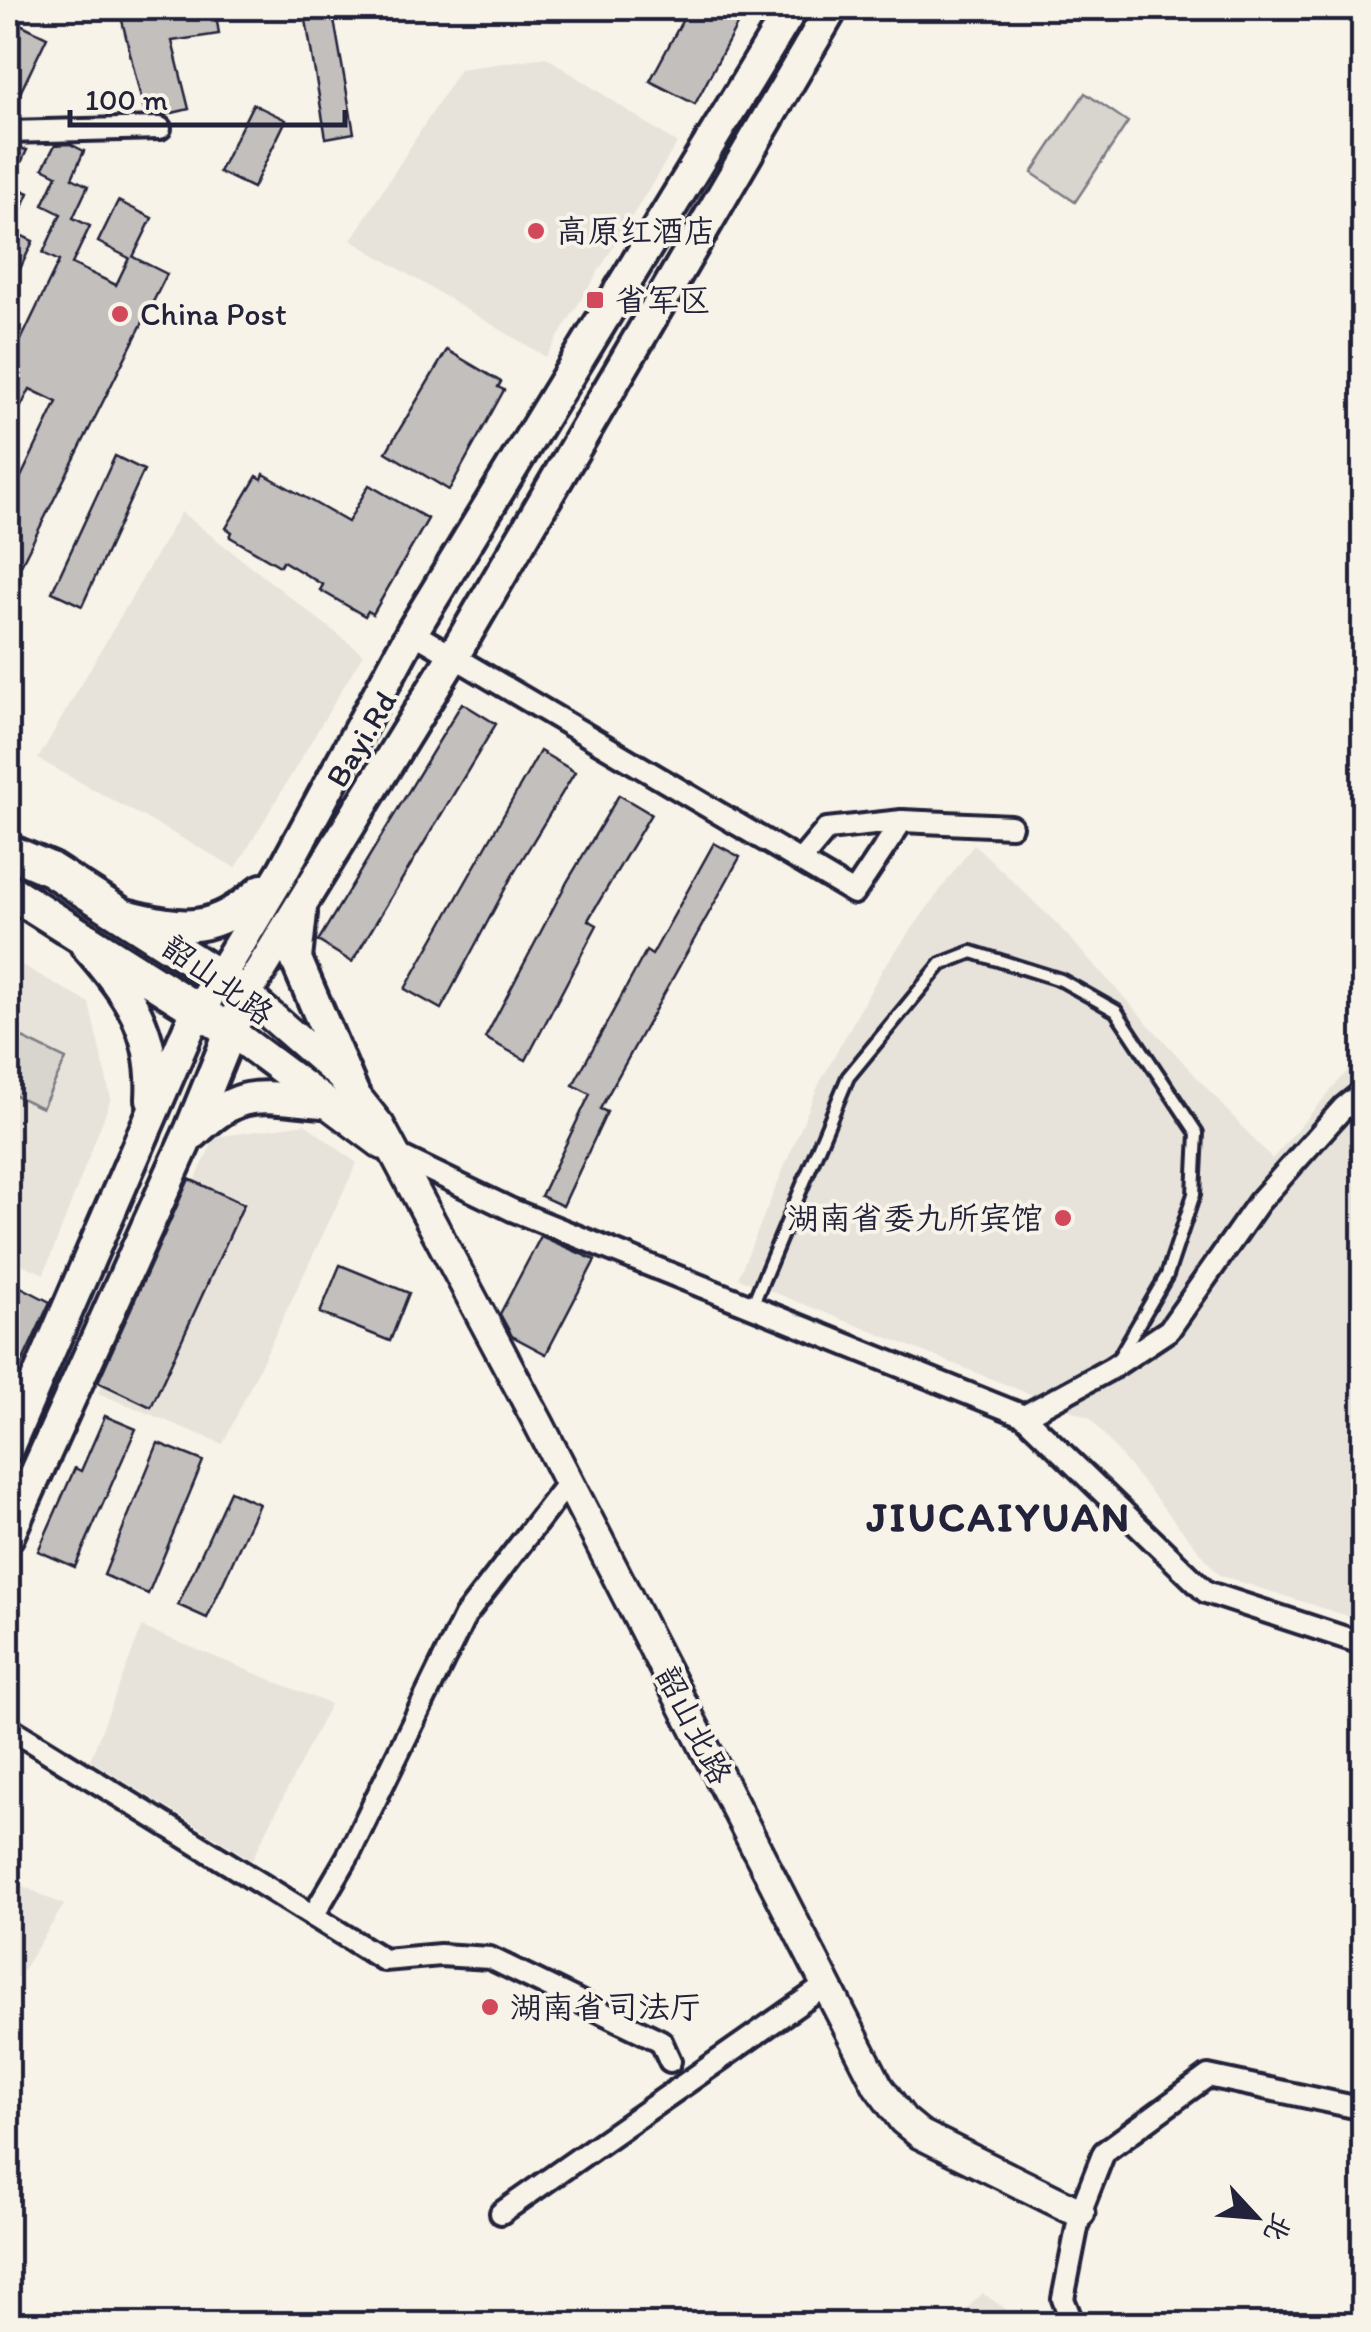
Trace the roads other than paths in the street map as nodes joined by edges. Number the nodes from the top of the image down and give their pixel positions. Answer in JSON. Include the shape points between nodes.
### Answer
{"nodes":[{"id":1,"x":792,"y":8,"type":"edge"},
{"id":2,"x":832,"y":8,"type":"edge"},
{"id":3,"x":160,"y":128,"type":"dead end"},
{"id":4,"x":8,"y":132,"type":"edge"},
{"id":5,"x":412,"y":632,"type":"junction"},
{"id":6,"x":454,"y":655,"type":"junction"},
{"id":7,"x":902,"y":821,"type":"junction"},
{"id":8,"x":1010,"y":826,"type":"dead end"},
{"id":9,"x":8,"y":832,"type":"edge"},
{"id":10,"x":8,"y":852,"type":"edge"},
{"id":11,"x":801,"y":860,"type":"junction"},
{"id":12,"x":50,"y":869,"type":"junction"},
{"id":13,"x":283,"y":871,"type":"junction"},
{"id":14,"x":8,"y":890,"type":"edge"},
{"id":15,"x":302,"y":903,"type":"junction"},
{"id":16,"x":122,"y":914,"type":"junction"},
{"id":17,"x":70,"y":928,"type":"junction"},
{"id":18,"x":233,"y":985,"type":"junction"},
{"id":19,"x":200,"y":1010,"type":"junction"},
{"id":20,"x":229,"y":1030,"type":"junction"},
{"id":21,"x":1364,"y":1091,"type":"edge"},
{"id":22,"x":353,"y":1093,"type":"junction"},
{"id":23,"x":322,"y":1102,"type":"junction"},
{"id":24,"x":147,"y":1122,"type":"junction"},
{"id":25,"x":184,"y":1142,"type":"junction"},
{"id":26,"x":392,"y":1152,"type":"junction"},
{"id":27,"x":752,"y":1306,"type":"junction"},
{"id":28,"x":1112,"y":1368,"type":"junction"},
{"id":29,"x":1024,"y":1416,"type":"junction"},
{"id":30,"x":8,"y":1447,"type":"edge"},
{"id":31,"x":569,"y":1481,"type":"junction"},
{"id":32,"x":8,"y":1536,"type":"edge"},
{"id":33,"x":1364,"y":1644,"type":"edge"},
{"id":34,"x":8,"y":1727,"type":"edge"},
{"id":35,"x":313,"y":1916,"type":"junction"},
{"id":36,"x":826,"y":1985,"type":"junction"},
{"id":37,"x":670,"y":2061,"type":"dead end"},
{"id":38,"x":1364,"y":2109,"type":"edge"},
{"id":39,"x":501,"y":2213,"type":"dead end"},
{"id":40,"x":1080,"y":2214,"type":"junction"},
{"id":41,"x":1072,"y":2324,"type":"edge"}],
"edges":[{"from":1,"to":5,"type":"main road","name":"Bayi.Rd"},
{"from":2,"to":6,"type":"main road","name":"Bayi.Rd"},
{"from":3,"to":4,"type":"street"},
{"from":5,"to":6,"type":"street"},
{"from":5,"to":13,"type":"main road","name":"Bayi.Rd"},
{"from":6,"to":11,"type":"street"},
{"from":6,"to":15,"type":"main road","name":"Bayi.Rd"},
{"from":7,"to":8,"type":"street"},
{"from":7,"to":11,"type":"street","via":[[828,829]]},
{"from":7,"to":11,"type":"street","via":[[854,894]]},
{"from":9,"to":12,"type":"main road"},
{"from":10,"to":12,"type":"main road","name":"韶山北路"},
{"from":12,"to":16,"type":"main road","name":"韶山北路"},
{"from":13,"to":16,"type":"main road","via":[[233,914],[200,926]]},
{"from":13,"to":18,"type":"main road","name":"Bayi.Rd"},
{"from":14,"to":17,"type":"main road","name":"韶山北路"},
{"from":15,"to":18,"type":"main road","name":"Bayi.Rd"},
{"from":15,"to":22,"type":"main road","via":[[296,959]]},
{"from":16,"to":18,"type":"main road","name":"韶山北路"},
{"from":17,"to":19,"type":"main road","name":"韶山北路"},
{"from":17,"to":24,"type":"main road","via":[[138,1014],[152,1056]]},
{"from":18,"to":19,"type":"main road","name":"Bayi.Rd"},
{"from":18,"to":20,"type":"main road","name":"Bayi.Rd"},
{"from":18,"to":22,"type":"street","name":"韶山北路"},
{"from":19,"to":20,"type":"main road","name":"韶山北路"},
{"from":19,"to":24,"type":"main road","name":"Bayi.Rd"},
{"from":20,"to":23,"type":"street","name":"韶山北路"},
{"from":20,"to":25,"type":"main road","name":"Bayi.Rd"},
{"from":21,"to":28,"type":"street","via":[[1258,1202],[1169,1330]]},
{"from":22,"to":26,"type":"street","name":"韶山北路"},
{"from":23,"to":25,"type":"main road","via":[[238,1100],[219,1108]]},
{"from":23,"to":26,"type":"street","name":"韶山北路"},
{"from":24,"to":30,"type":"main road","name":"Bayi.Rd"},
{"from":25,"to":32,"type":"main road","name":"Bayi.Rd"},
{"from":26,"to":27,"type":"street","via":[[512,1210]]},
{"from":26,"to":31,"type":"street","name":"韶山北路"},
{"from":27,"to":28,"type":"lane","via":[[848,1077],[941,964],[972,952],[1061,980],[1116,1011],[1197,1133],[1194,1194],[1167,1275]]},
{"from":27,"to":29,"type":"street"},
{"from":28,"to":29,"type":"street"},
{"from":29,"to":33,"type":"street","via":[[1206,1592]]},
{"from":31,"to":35,"type":"street","via":[[466,1616]]},
{"from":31,"to":36,"type":"street","name":"韶山北路"},
{"from":34,"to":35,"type":"street"},
{"from":35,"to":37,"type":"street","via":[[384,1960],[490,1958],[660,2041]]},
{"from":36,"to":39,"type":"street"},
{"from":36,"to":40,"type":"street","name":"韶山北路","via":[[903,2120]]},
{"from":38,"to":40,"type":"street","via":[[1208,2076],[1104,2152]]},
{"from":40,"to":41,"type":"street","via":[[1063,2299]]}]}
